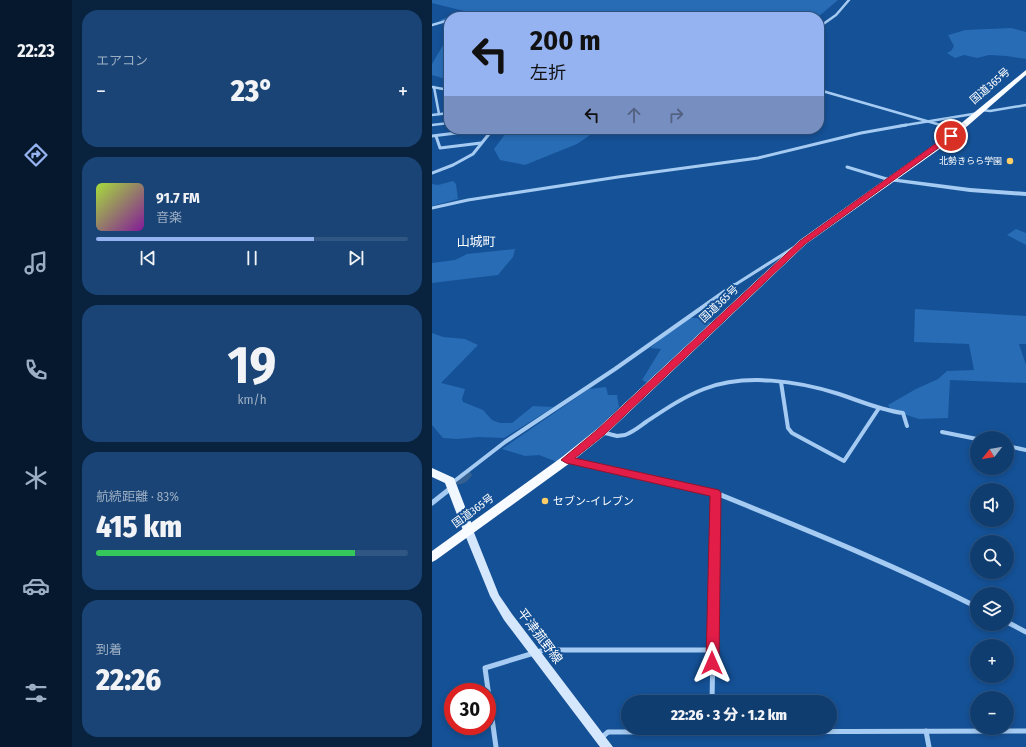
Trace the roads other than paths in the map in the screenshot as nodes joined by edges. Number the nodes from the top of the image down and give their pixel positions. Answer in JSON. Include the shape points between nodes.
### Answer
{"nodes":[{"id":1,"x":849,"y":0,"type":"edge"},
{"id":2,"x":444,"y":22,"type":"edge"},
{"id":3,"x":824,"y":24,"type":"edge"},
{"id":4,"x":444,"y":25,"type":"edge"},
{"id":5,"x":432,"y":26,"type":"edge"},
{"id":6,"x":1026,"y":72,"type":"edge"},
{"id":7,"x":433,"y":87,"type":"edge"},
{"id":8,"x":444,"y":89,"type":"edge"},
{"id":9,"x":824,"y":91,"type":"edge"},
{"id":10,"x":1026,"y":105,"type":"edge"},
{"id":11,"x":981,"y":111,"type":"junction"},
{"id":12,"x":439,"y":114,"type":"junction"},
{"id":13,"x":444,"y":114,"type":"edge"},
{"id":14,"x":432,"y":115,"type":"edge"},
{"id":15,"x":926,"y":121,"type":"junction"},
{"id":16,"x":444,"y":124,"type":"edge"},
{"id":17,"x":432,"y":125,"type":"edge"},
{"id":18,"x":958,"y":130,"type":"junction"},
{"id":19,"x":445,"y":134,"type":"edge"},
{"id":20,"x":489,"y":134,"type":"edge"},
{"id":21,"x":434,"y":136,"type":"edge"},
{"id":22,"x":481,"y":143,"type":"junction"},
{"id":23,"x":847,"y":167,"type":"dead end"},
{"id":24,"x":432,"y":173,"type":"edge"},
{"id":25,"x":891,"y":180,"type":"junction"},
{"id":26,"x":1026,"y":194,"type":"edge"},
{"id":27,"x":432,"y":208,"type":"edge"},
{"id":28,"x":803,"y":242,"type":"junction"},
{"id":29,"x":781,"y":382,"type":"junction"},
{"id":30,"x":879,"y":408,"type":"junction"},
{"id":31,"x":907,"y":426,"type":"dead end"},
{"id":32,"x":601,"y":432,"type":"junction"},
{"id":33,"x":942,"y":432,"type":"dead end"},
{"id":34,"x":970,"y":438,"type":"edge"},
{"id":35,"x":1014,"y":447,"type":"edge"},
{"id":36,"x":1026,"y":450,"type":"edge"},
{"id":37,"x":566,"y":460,"type":"junction"},
{"id":38,"x":432,"y":472,"type":"edge"},
{"id":39,"x":452,"y":486,"type":"junction"},
{"id":40,"x":716,"y":493,"type":"junction"},
{"id":41,"x":432,"y":503,"type":"edge"},
{"id":42,"x":468,"y":530,"type":"junction"},
{"id":43,"x":432,"y":557,"type":"edge"},
{"id":44,"x":970,"y":604,"type":"edge"},
{"id":45,"x":1014,"y":626,"type":"edge"},
{"id":46,"x":1026,"y":632,"type":"edge"},
{"id":47,"x":713,"y":650,"type":"junction"},
{"id":48,"x":535,"y":653,"type":"junction"},
{"id":49,"x":712,"y":695,"type":"edge"},
{"id":50,"x":837,"y":731,"type":"edge"},
{"id":51,"x":926,"y":731,"type":"junction"},
{"id":52,"x":1026,"y":731,"type":"edge"},
{"id":53,"x":621,"y":732,"type":"edge"},
{"id":54,"x":600,"y":738,"type":"junction"},
{"id":55,"x":496,"y":747,"type":"edge"},
{"id":56,"x":607,"y":747,"type":"edge"},
{"id":57,"x":929,"y":747,"type":"edge"}],
"edges":[{"from":1,"to":3,"type":"street"},
{"from":2,"to":5,"type":"street"},
{"from":4,"to":5,"type":"street"},
{"from":6,"to":11,"type":"highway","name":"国道365号"},
{"from":7,"to":8,"type":"street"},
{"from":7,"to":12,"type":"street"},
{"from":9,"to":15,"type":"street"},
{"from":10,"to":11,"type":"street"},
{"from":11,"to":15,"type":"street"},
{"from":11,"to":18,"type":"highway","name":"国道365号"},
{"from":12,"to":13,"type":"street"},
{"from":12,"to":14,"type":"street"},
{"from":15,"to":18,"type":"street"},
{"from":15,"to":27,"type":"street","via":[[861,133],[758,158],[610,178]]},
{"from":16,"to":17,"type":"street"},
{"from":18,"to":25,"type":"highway","name":"国道365号"},
{"from":19,"to":21,"type":"street"},
{"from":20,"to":22,"type":"street"},
{"from":21,"to":22,"type":"street","via":[[440,148]]},
{"from":22,"to":24,"type":"street","via":[[468,157]]},
{"from":23,"to":25,"type":"street"},
{"from":25,"to":26,"type":"street"},
{"from":25,"to":28,"type":"highway","name":"国道365号"},
{"from":28,"to":32,"type":"highway","name":"国道365号"},
{"from":28,"to":39,"type":"street","via":[[743,278],[615,369],[505,442]]},
{"from":29,"to":30,"type":"street","via":[[838,393]]},
{"from":29,"to":30,"type":"street","via":[[788,428],[792,433],[844,461]]},
{"from":29,"to":32,"type":"street","via":[[723,383],[696,392],[629,434],[615,436]]},
{"from":30,"to":31,"type":"street","via":[[903,413]]},
{"from":32,"to":37,"type":"highway","name":"国道365号"},
{"from":33,"to":34,"type":"street"},
{"from":35,"to":36,"type":"street"},
{"from":37,"to":40,"type":"street"},
{"from":37,"to":42,"type":"highway","name":"国道365号"},
{"from":38,"to":39,"type":"main road","via":[[450,481]]},
{"from":39,"to":41,"type":"street"},
{"from":39,"to":42,"type":"main road"},
{"from":40,"to":44,"type":"street","via":[[856,550]]},
{"from":40,"to":47,"type":"street"},
{"from":42,"to":43,"type":"highway","name":"国道365号"},
{"from":42,"to":48,"type":"main road","name":"平津菰野線","via":[[495,596]]},
{"from":45,"to":46,"type":"street"},
{"from":47,"to":48,"type":"street","via":[[544,650]]},
{"from":47,"to":49,"type":"street"},
{"from":48,"to":54,"type":"main road","name":"平津菰野線"},
{"from":48,"to":55,"type":"street","via":[[485,668]]},
{"from":50,"to":51,"type":"street"},
{"from":51,"to":52,"type":"street"},
{"from":51,"to":57,"type":"street"},
{"from":53,"to":54,"type":"street","via":[[608,732]]},
{"from":54,"to":56,"type":"main road","name":"平津菰野線"}]}
